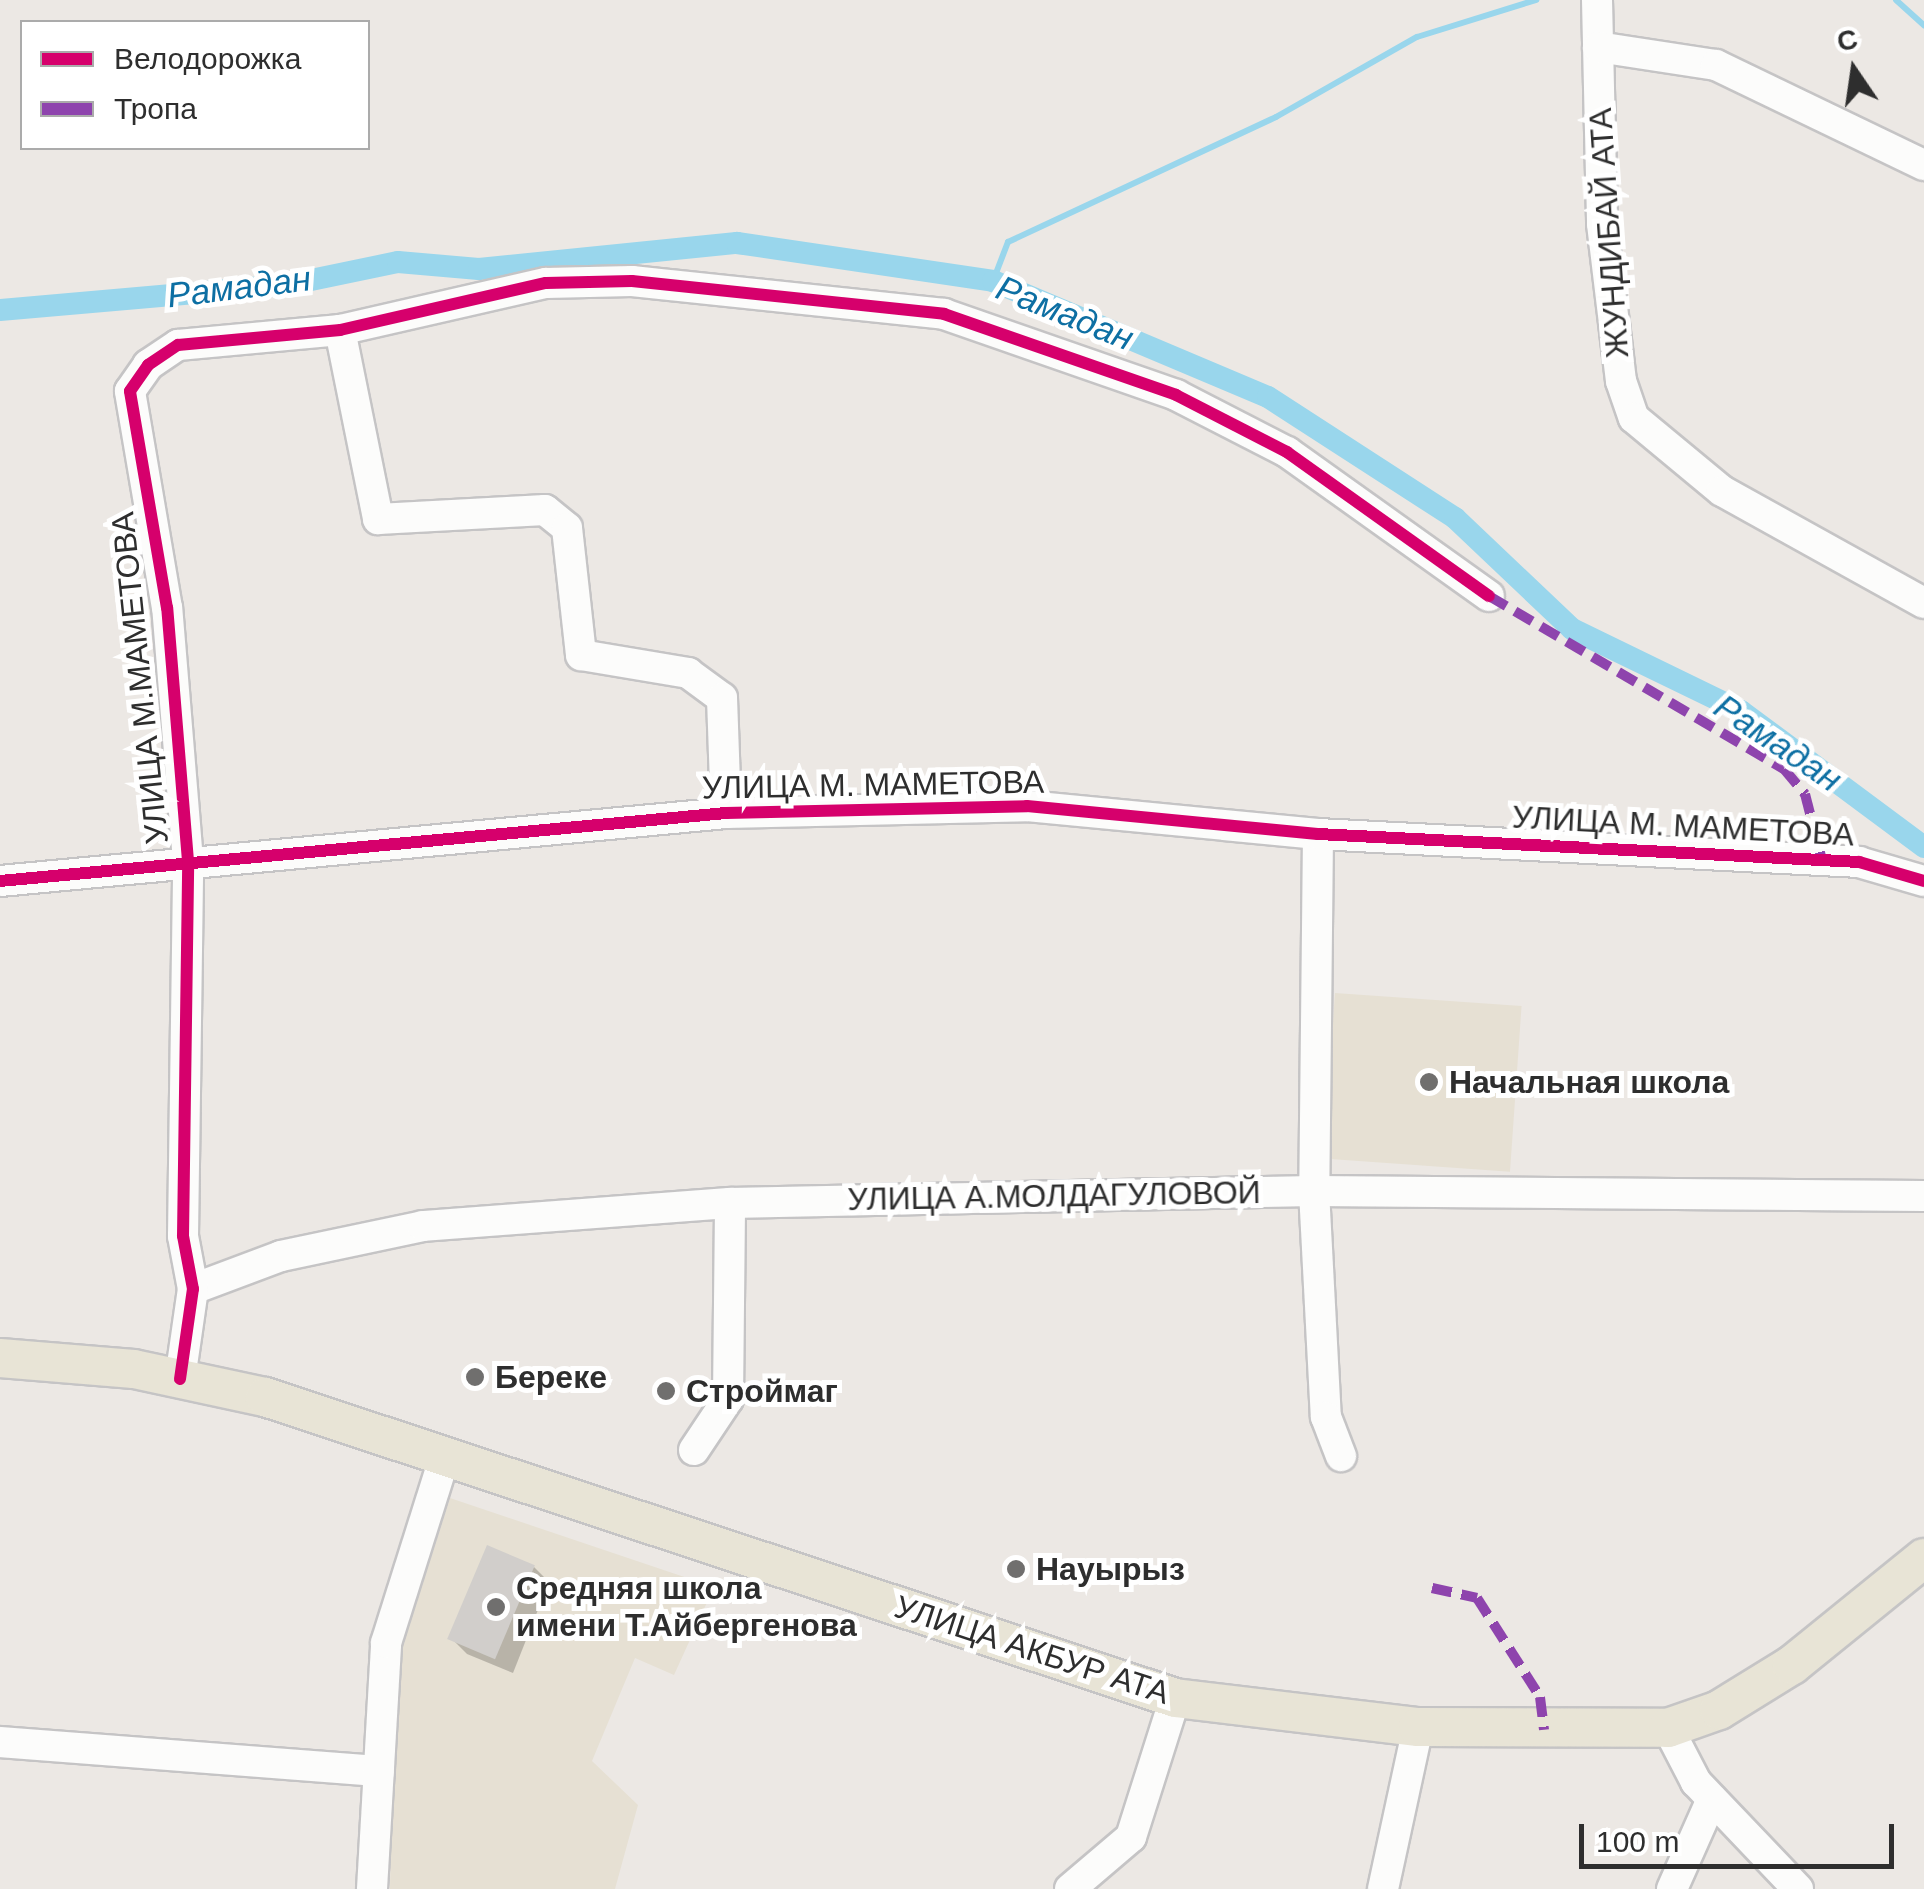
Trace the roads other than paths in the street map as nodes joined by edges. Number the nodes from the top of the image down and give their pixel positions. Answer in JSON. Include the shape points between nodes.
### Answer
{"nodes":[{"id":1,"x":1597,"y":0,"type":"edge"},
{"id":2,"x":1598,"y":46,"type":"junction"},
{"id":3,"x":1924,"y":166,"type":"edge"},
{"id":4,"x":340,"y":330,"type":"junction"},
{"id":5,"x":1489,"y":596,"type":"dead end"},
{"id":6,"x":1924,"y":603,"type":"edge"},
{"id":7,"x":726,"y":812,"type":"junction"},
{"id":8,"x":1318,"y":834,"type":"junction"},
{"id":9,"x":188,"y":861,"type":"junction"},
{"id":10,"x":0,"y":881,"type":"edge"},
{"id":11,"x":1924,"y":881,"type":"edge"},
{"id":12,"x":1314,"y":1191,"type":"junction"},
{"id":13,"x":1924,"y":1196,"type":"edge"},
{"id":14,"x":730,"y":1203,"type":"junction"},
{"id":15,"x":193,"y":1289,"type":"junction"},
{"id":16,"x":0,"y":1358,"type":"edge"},
{"id":17,"x":180,"y":1379,"type":"junction"},
{"id":18,"x":694,"y":1450,"type":"dead end"},
{"id":19,"x":1340,"y":1456,"type":"dead end"},
{"id":20,"x":444,"y":1460,"type":"junction"},
{"id":21,"x":1924,"y":1558,"type":"edge"},
{"id":22,"x":1175,"y":1698,"type":"junction"},
{"id":23,"x":1418,"y":1727,"type":"junction"},
{"id":24,"x":1668,"y":1728,"type":"junction"},
{"id":25,"x":0,"y":1742,"type":"edge"},
{"id":26,"x":379,"y":1771,"type":"junction"},
{"id":27,"x":1712,"y":1799,"type":"junction"},
{"id":28,"x":372,"y":1889,"type":"edge"},
{"id":29,"x":1070,"y":1889,"type":"edge"},
{"id":30,"x":1383,"y":1889,"type":"edge"},
{"id":31,"x":1672,"y":1889,"type":"edge"},
{"id":32,"x":1798,"y":1889,"type":"edge"}],
"edges":[{"from":1,"to":2,"type":"street","name":"ЖУНДИБАЙ АТА"},
{"from":2,"to":3,"type":"street","via":[[1716,65]]},
{"from":2,"to":6,"type":"street","name":"ЖУНДИБАЙ АТА","via":[[1602,224],[1621,381],[1634,418],[1722,491]]},
{"from":4,"to":5,"type":"street","name":"УЛИЦА М.МАМЕТОВА","via":[[526,287],[632,281],[944,314],[1176,395],[1368,503]]},
{"from":4,"to":7,"type":"street","via":[[378,519],[545,510],[567,528],[581,655],[688,673],[722,698]]},
{"from":4,"to":9,"type":"street","name":"УЛИЦА М.МАМЕТОВА","via":[[178,345],[148,364],[130,391],[166,608]]},
{"from":7,"to":8,"type":"street","name":"УЛИЦА М. МАМЕТОВА","via":[[1026,806]]},
{"from":7,"to":9,"type":"street","name":"УЛИЦА М. МАМЕТОВА"},
{"from":8,"to":11,"type":"street","name":"УЛИЦА М. МАМЕТОВА","via":[[1858,862]]},
{"from":8,"to":12,"type":"street"},
{"from":9,"to":10,"type":"street","name":"УЛИЦА М. МАМЕТОВА"},
{"from":9,"to":15,"type":"street","via":[[183,1236]]},
{"from":12,"to":13,"type":"street","name":"УЛИЦА А.МОЛДАГУЛОВОЙ"},
{"from":12,"to":14,"type":"street","name":"УЛИЦА А.МОЛДАГУЛОВОЙ"},
{"from":12,"to":19,"type":"street","via":[[1326,1417]]},
{"from":14,"to":15,"type":"street","name":"УЛИЦА А.МОЛДАГУЛОВОЙ","via":[[423,1226],[281,1256]]},
{"from":14,"to":18,"type":"street","via":[[728,1399]]},
{"from":15,"to":17,"type":"street"},
{"from":16,"to":17,"type":"main road","name":"УЛИЦА АКБУР АТА"},
{"from":17,"to":20,"type":"main road","name":"УЛИЦА АКБУР АТА","via":[[265,1397]]},
{"from":20,"to":22,"type":"main road","name":"УЛИЦА АКБУР АТА"},
{"from":20,"to":26,"type":"street","via":[[386,1643]]},
{"from":21,"to":24,"type":"main road","name":"УЛИЦА АКБУР АТА","via":[[1792,1665],[1719,1710]]},
{"from":22,"to":23,"type":"main road","name":"УЛИЦА АКБУР АТА"},
{"from":22,"to":29,"type":"street","via":[[1131,1838]]},
{"from":23,"to":24,"type":"main road","name":"УЛИЦА АКБУР АТА"},
{"from":23,"to":30,"type":"street"},
{"from":24,"to":27,"type":"street"},
{"from":25,"to":26,"type":"street"},
{"from":26,"to":28,"type":"street"},
{"from":27,"to":31,"type":"street"},
{"from":27,"to":32,"type":"street"}]}
